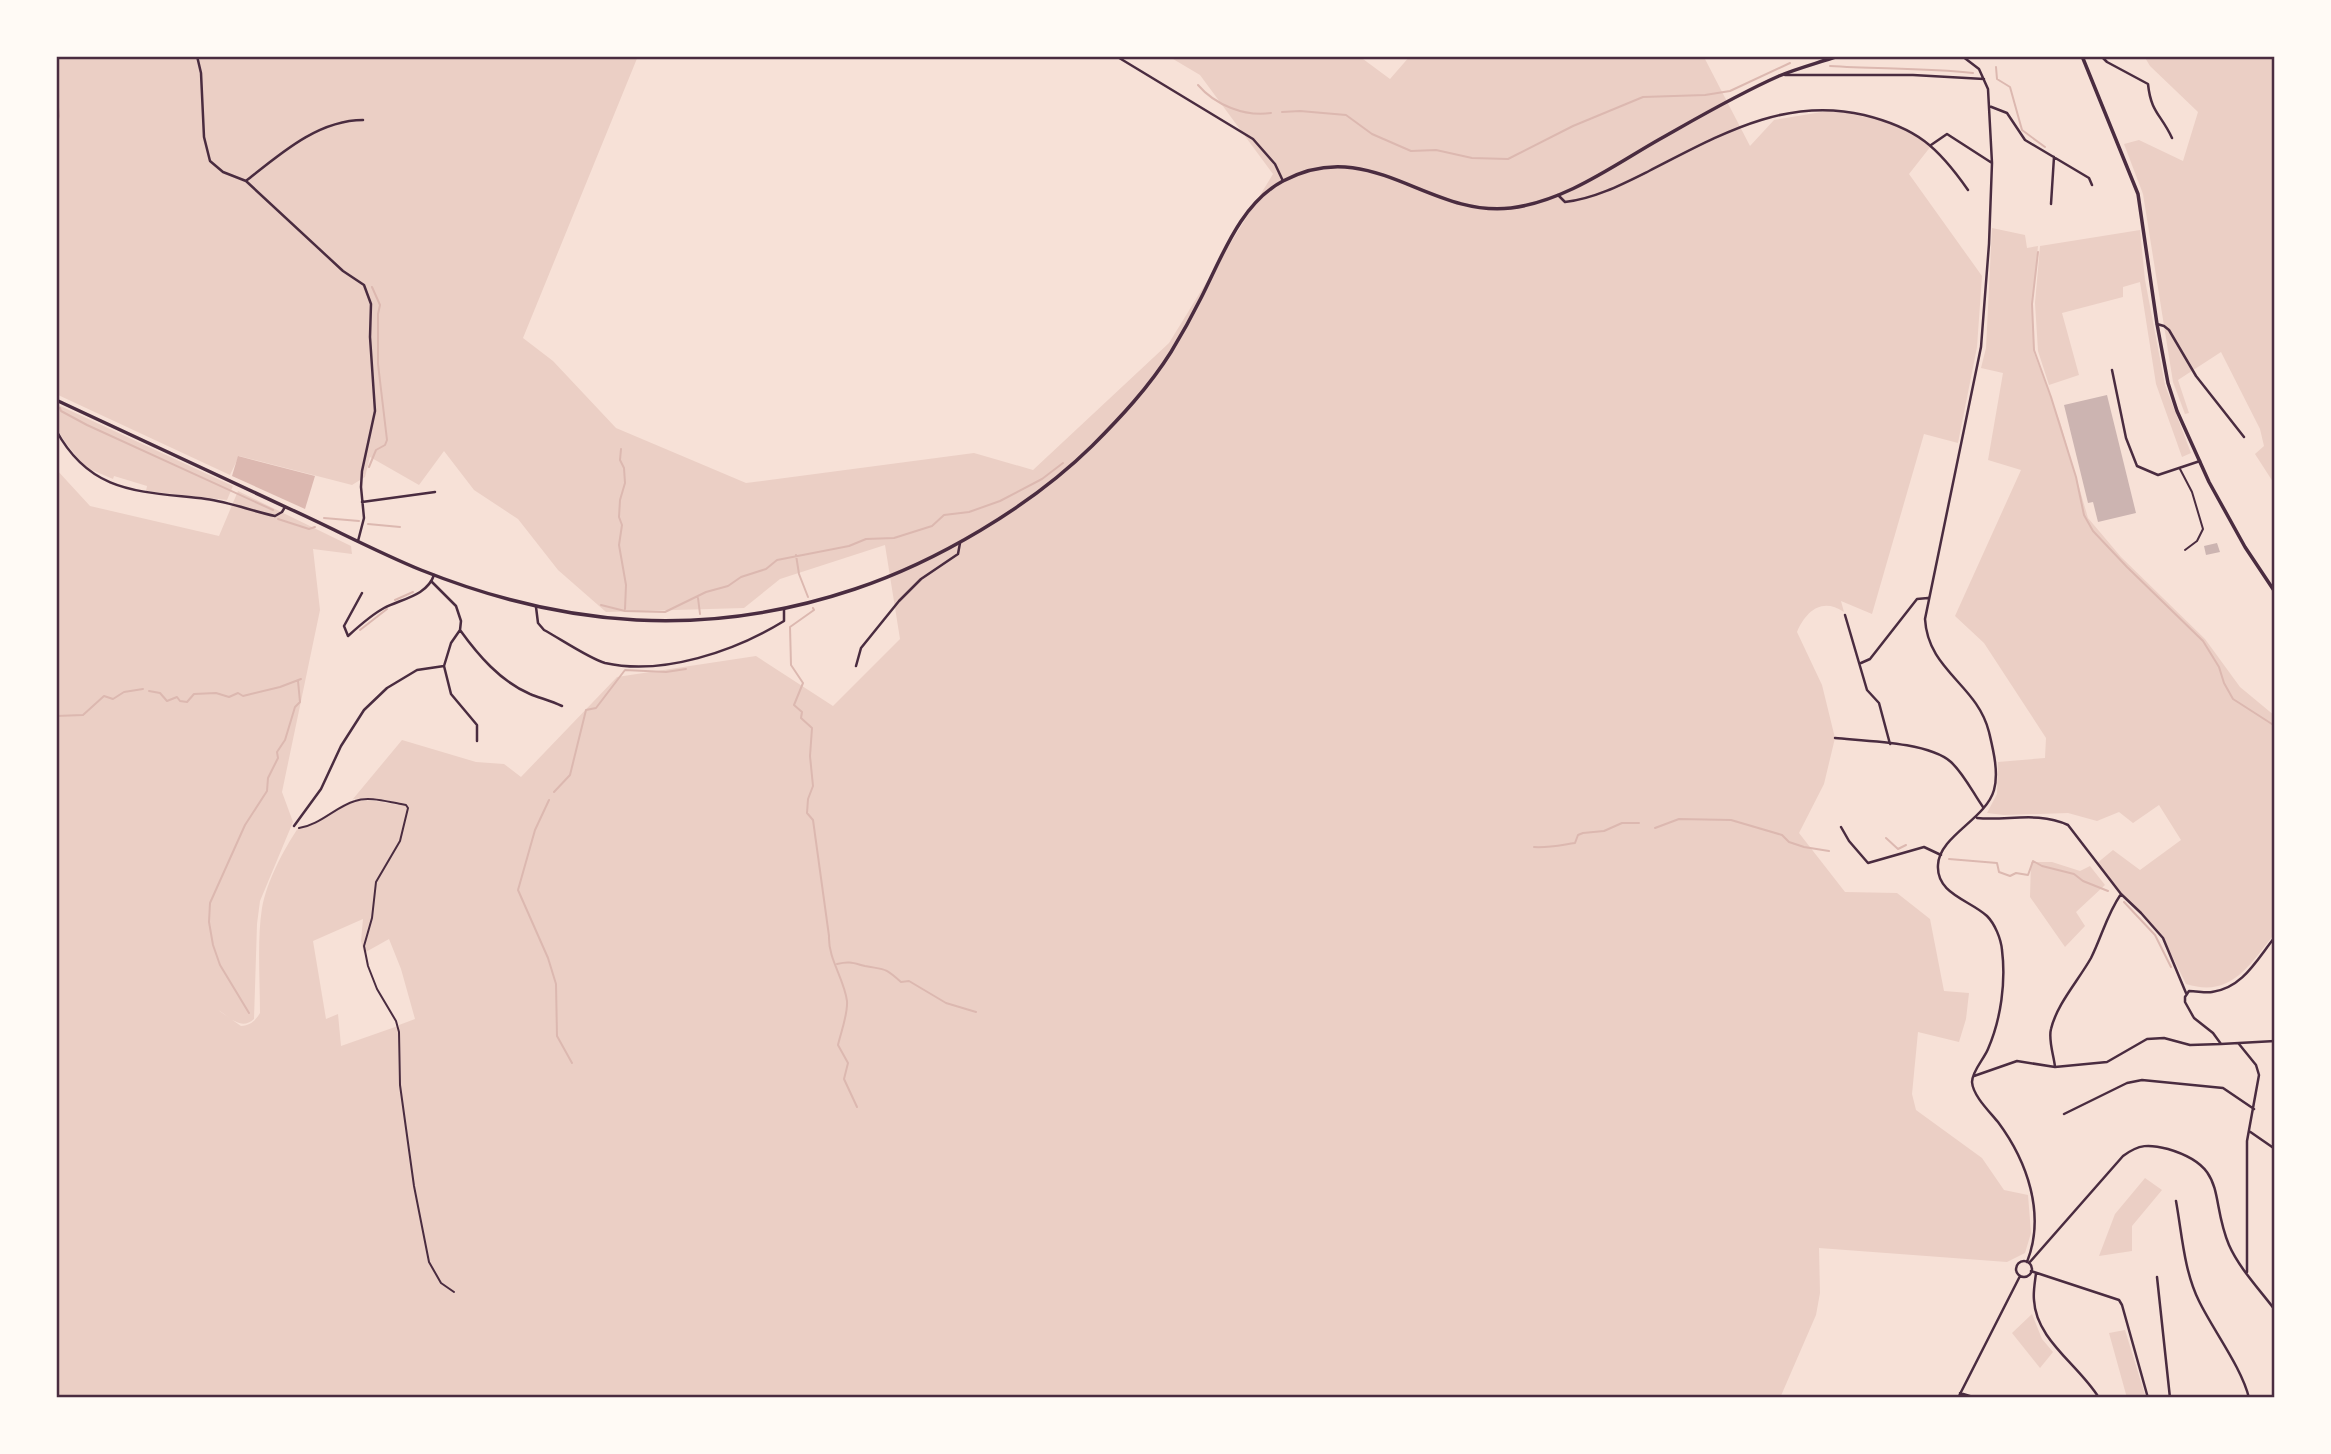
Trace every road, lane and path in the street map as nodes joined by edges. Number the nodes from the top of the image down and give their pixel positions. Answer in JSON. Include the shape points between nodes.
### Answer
{"nodes":[{"id":1,"x":197,"y":56,"type":"edge"},
{"id":2,"x":1116,"y":56,"type":"edge"},
{"id":3,"x":1838,"y":56,"type":"edge"},
{"id":4,"x":1962,"y":56,"type":"edge"},
{"id":5,"x":2081,"y":56,"type":"edge"},
{"id":6,"x":2101,"y":56,"type":"edge"},
{"id":7,"x":1782,"y":75,"type":"junction"},
{"id":8,"x":1984,"y":79,"type":"junction"},
{"id":9,"x":1989,"y":106,"type":"junction"},
{"id":10,"x":363,"y":120,"type":"dead end"},
{"id":11,"x":2172,"y":138,"type":"dead end"},
{"id":12,"x":1931,"y":145,"type":"junction"},
{"id":13,"x":2054,"y":157,"type":"junction"},
{"id":14,"x":1992,"y":163,"type":"junction"},
{"id":15,"x":246,"y":181,"type":"junction"},
{"id":16,"x":1283,"y":181,"type":"junction"},
{"id":17,"x":2092,"y":185,"type":"dead end"},
{"id":18,"x":1968,"y":190,"type":"dead end"},
{"id":19,"x":1558,"y":195,"type":"junction"},
{"id":20,"x":2051,"y":204,"type":"dead end"},
{"id":21,"x":2157,"y":324,"type":"junction"},
{"id":22,"x":2112,"y":370,"type":"dead end"},
{"id":23,"x":56,"y":400,"type":"edge"},
{"id":24,"x":56,"y":430,"type":"edge"},
{"id":25,"x":2244,"y":437,"type":"dead end"},
{"id":26,"x":2200,"y":461,"type":"junction"},
{"id":27,"x":2179,"y":468,"type":"junction"},
{"id":28,"x":435,"y":492,"type":"dead end"},
{"id":29,"x":362,"y":502,"type":"junction"},
{"id":30,"x":285,"y":506,"type":"junction"},
{"id":31,"x":358,"y":541,"type":"junction"},
{"id":32,"x":960,"y":543,"type":"junction"},
{"id":33,"x":2185,"y":550,"type":"dead end"},
{"id":34,"x":434,"y":575,"type":"junction"},
{"id":35,"x":432,"y":582,"type":"junction"},
{"id":36,"x":2275,"y":592,"type":"edge"},
{"id":37,"x":362,"y":593,"type":"dead end"},
{"id":38,"x":1928,"y":598,"type":"junction"},
{"id":39,"x":536,"y":607,"type":"junction"},
{"id":40,"x":784,"y":610,"type":"junction"},
{"id":41,"x":1845,"y":615,"type":"dead end"},
{"id":42,"x":460,"y":630,"type":"junction"},
{"id":43,"x":1861,"y":663,"type":"junction"},
{"id":44,"x":444,"y":666,"type":"junction"},
{"id":45,"x":856,"y":666,"type":"dead end"},
{"id":46,"x":562,"y":706,"type":"dead end"},
{"id":47,"x":1835,"y":738,"type":"dead end"},
{"id":48,"x":477,"y":741,"type":"dead end"},
{"id":49,"x":1890,"y":744,"type":"junction"},
{"id":50,"x":1983,"y":807,"type":"junction"},
{"id":51,"x":1975,"y":818,"type":"junction"},
{"id":52,"x":294,"y":826,"type":"joint"},
{"id":53,"x":1841,"y":827,"type":"dead end"},
{"id":54,"x":1941,"y":855,"type":"junction"},
{"id":55,"x":2121,"y":894,"type":"junction"},
{"id":56,"x":2275,"y":937,"type":"edge"},
{"id":57,"x":2186,"y":993,"type":"junction"},
{"id":58,"x":2275,"y":1041,"type":"edge"},
{"id":59,"x":2221,"y":1044,"type":"junction"},
{"id":60,"x":2239,"y":1044,"type":"junction"},
{"id":61,"x":2055,"y":1067,"type":"junction"},
{"id":62,"x":1973,"y":1076,"type":"junction"},
{"id":63,"x":2254,"y":1109,"type":"junction"},
{"id":64,"x":2064,"y":1114,"type":"dead end"},
{"id":65,"x":2249,"y":1131,"type":"junction"},
{"id":66,"x":2275,"y":1149,"type":"edge"},
{"id":67,"x":2176,"y":1201,"type":"dead end"},
{"id":68,"x":2028,"y":1262,"type":"junction"},
{"id":69,"x":2031,"y":1271,"type":"junction"},
{"id":70,"x":2247,"y":1272,"type":"junction"},
{"id":71,"x":2036,"y":1273,"type":"junction"},
{"id":72,"x":2021,"y":1276,"type":"junction"},
{"id":73,"x":2157,"y":1277,"type":"dead end"},
{"id":74,"x":454,"y":1292,"type":"dead end"},
{"id":75,"x":2275,"y":1310,"type":"edge"},
{"id":76,"x":1960,"y":1393,"type":"junction"},
{"id":77,"x":1958,"y":1398,"type":"edge"},
{"id":78,"x":1976,"y":1398,"type":"edge"},
{"id":79,"x":2099,"y":1398,"type":"edge"},
{"id":80,"x":2148,"y":1398,"type":"edge"},
{"id":81,"x":2169,"y":1398,"type":"edge"},
{"id":82,"x":2249,"y":1398,"type":"edge"}],
"edges":[{"from":1,"to":15,"type":"street","via":[[204,137],[211,161],[223,172]]},
{"from":2,"to":16,"type":"street","via":[[1253,139]]},
{"from":3,"to":7,"type":"main road"},
{"from":4,"to":8,"type":"street"},
{"from":5,"to":21,"type":"main road","via":[[2138,194]]},
{"from":6,"to":11,"type":"street","via":[[2148,84],[2151,106]]},
{"from":7,"to":8,"type":"street"},
{"from":7,"to":19,"type":"main road"},
{"from":8,"to":9,"type":"street"},
{"from":9,"to":13,"type":"street","via":[[2007,113],[2025,140]]},
{"from":9,"to":14,"type":"street"},
{"from":10,"to":15,"type":"street","via":[[347,120],[309,135]]},
{"from":12,"to":14,"type":"street","via":[[1947,134]]},
{"from":12,"to":18,"type":"street"},
{"from":12,"to":19,"type":"street","via":[[1903,128],[1860,114],[1834,109],[1795,111],[1754,121],[1587,198],[1565,202]]},
{"from":13,"to":17,"type":"street","via":[[2089,178]]},
{"from":13,"to":20,"type":"street"},
{"from":14,"to":38,"type":"street","via":[[1981,346]]},
{"from":15,"to":29,"type":"street","via":[[368,292],[375,411],[362,471]]},
{"from":16,"to":19,"type":"main road","via":[[1344,166],[1374,170],[1451,202],[1484,208],[1510,208]]},
{"from":16,"to":32,"type":"main road","via":[[1241,222],[1169,356],[1132,406],[1035,494]]},
{"from":21,"to":25,"type":"street","via":[[2169,330],[2196,376]]},
{"from":21,"to":26,"type":"main road","via":[[2168,383]]},
{"from":22,"to":27,"type":"street","via":[[2126,438],[2137,466],[2158,475]]},
{"from":23,"to":30,"type":"main road"},
{"from":24,"to":30,"type":"street","via":[[87,471],[116,484],[275,516]]},
{"from":26,"to":27,"type":"street"},
{"from":26,"to":36,"type":"main road","via":[[2245,547]]},
{"from":27,"to":33,"type":"lane","via":[[2203,529]]},
{"from":28,"to":29,"type":"street"},
{"from":29,"to":31,"type":"street"},
{"from":30,"to":31,"type":"main road"},
{"from":31,"to":34,"type":"main road"},
{"from":32,"to":40,"type":"main road","via":[[877,582]]},
{"from":32,"to":45,"type":"street","via":[[958,554],[899,601],[861,648]]},
{"from":34,"to":35,"type":"street"},
{"from":34,"to":39,"type":"main road"},
{"from":35,"to":37,"type":"street","via":[[405,601],[384,608],[348,636],[344,626]]},
{"from":35,"to":42,"type":"street","via":[[460,613]]},
{"from":38,"to":43,"type":"street","via":[[1917,599],[1870,659]]},
{"from":38,"to":50,"type":"street","via":[[1926,637],[1937,658],[1975,699],[1988,729],[1995,763],[1994,790]]},
{"from":39,"to":40,"type":"main road","via":[[647,622],[725,619]]},
{"from":39,"to":40,"type":"street","via":[[538,623],[551,634],[603,663],[634,666],[697,659],[742,643],[784,621]]},
{"from":41,"to":43,"type":"street"},
{"from":42,"to":44,"type":"street"},
{"from":42,"to":46,"type":"street","via":[[504,678],[527,693]]},
{"from":43,"to":49,"type":"street"},
{"from":44,"to":48,"type":"street","via":[[450,694],[477,725]]},
{"from":44,"to":52,"type":"street","via":[[417,670],[387,688],[364,710],[321,789]]},
{"from":47,"to":49,"type":"street"},
{"from":49,"to":50,"type":"street","via":[[1925,750],[1952,763]]},
{"from":50,"to":51,"type":"street"},
{"from":51,"to":54,"type":"street"},
{"from":51,"to":55,"type":"street","via":[[2032,816],[2068,825]]},
{"from":52,"to":74,"type":"path","via":[[307,826],[359,800],[408,808],[400,841],[376,882],[364,946],[368,967],[399,1032],[400,1085],[429,1262],[441,1283]]},
{"from":53,"to":54,"type":"street","via":[[1867,863],[1924,847]]},
{"from":54,"to":62,"type":"street","via":[[1937,867],[1944,887],[1986,916],[2002,948],[1998,1020]]},
{"from":55,"to":57,"type":"street","via":[[2163,938]]},
{"from":55,"to":61,"type":"street","via":[[2051,1030]]},
{"from":56,"to":57,"type":"street","via":[[2236,983],[2210,992]]},
{"from":57,"to":59,"type":"street","via":[[2185,1002],[2194,1018]]},
{"from":58,"to":60,"type":"street"},
{"from":59,"to":60,"type":"street"},
{"from":59,"to":61,"type":"street","via":[[2147,1039],[2107,1062]]},
{"from":60,"to":63,"type":"street","via":[[2259,1075]]},
{"from":61,"to":62,"type":"street","via":[[2017,1061]]},
{"from":62,"to":68,"type":"street","via":[[1975,1091],[2009,1137],[2032,1192],[2034,1234]]},
{"from":63,"to":64,"type":"street","via":[[2223,1088],[2142,1080]]},
{"from":63,"to":65,"type":"street"},
{"from":65,"to":66,"type":"street"},
{"from":65,"to":70,"type":"street"},
{"from":67,"to":82,"type":"street","via":[[2189,1280]]},
{"from":68,"to":69,"type":"street"},
{"from":68,"to":70,"type":"street","via":[[2123,1156],[2133,1148],[2151,1145],[2188,1155],[2207,1171],[2214,1182],[2229,1247]]},
{"from":68,"to":72,"type":"street","via":[[2021,1261],[2016,1267]]},
{"from":69,"to":71,"type":"street"},
{"from":69,"to":72,"type":"street"},
{"from":70,"to":75,"type":"street"},
{"from":71,"to":79,"type":"street","via":[[2037,1319],[2049,1340]]},
{"from":71,"to":80,"type":"street","via":[[2119,1300]]},
{"from":72,"to":76,"type":"street"},
{"from":73,"to":81,"type":"street"},
{"from":76,"to":77,"type":"street"},
{"from":76,"to":78,"type":"street"}]}
